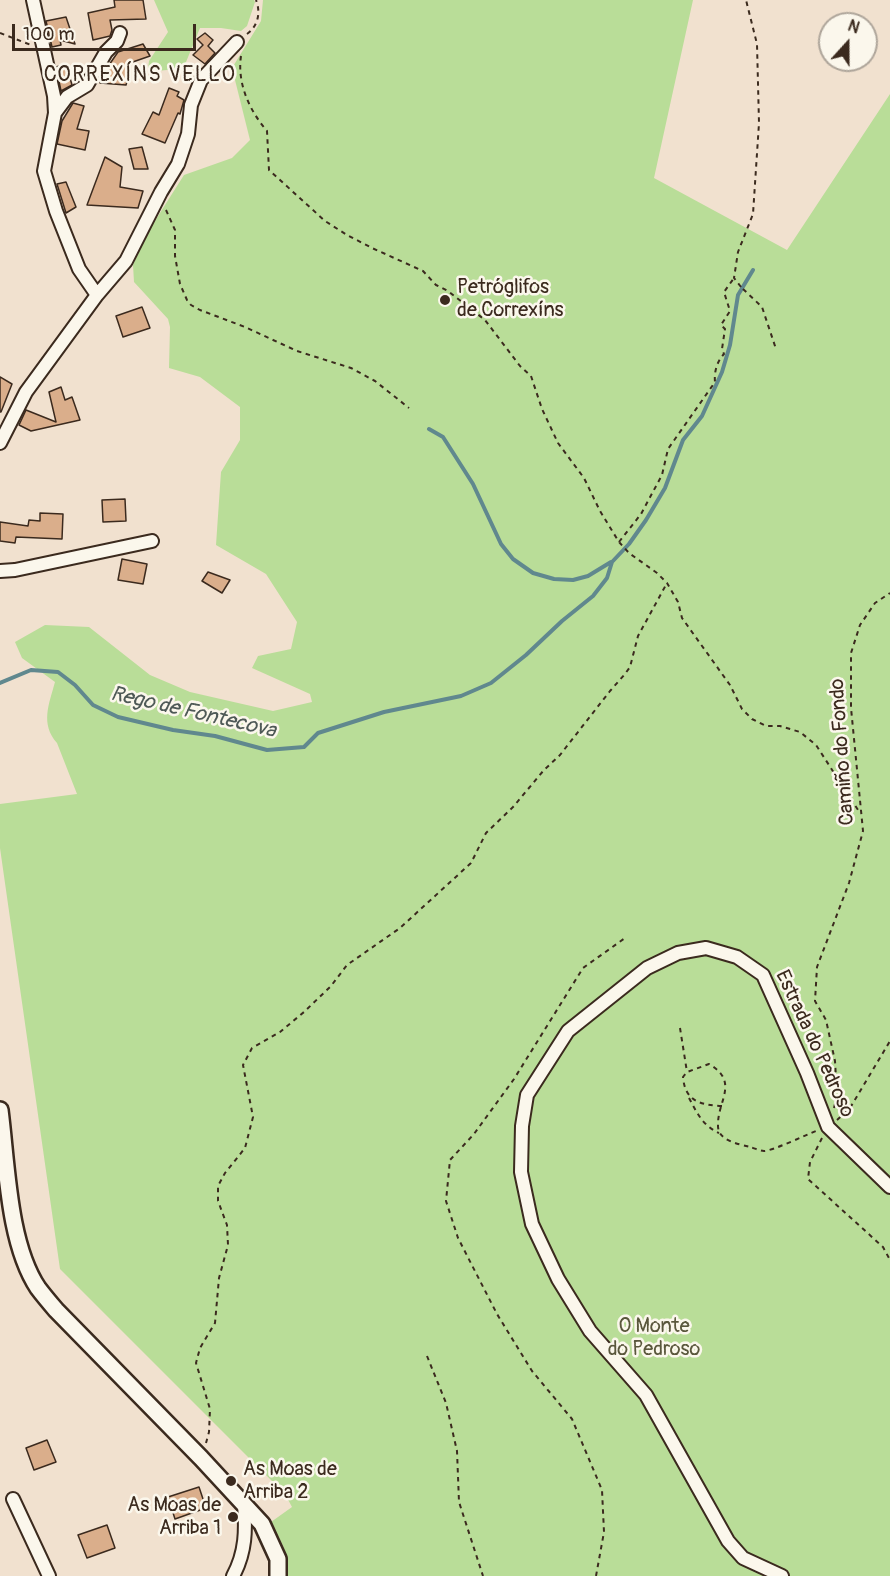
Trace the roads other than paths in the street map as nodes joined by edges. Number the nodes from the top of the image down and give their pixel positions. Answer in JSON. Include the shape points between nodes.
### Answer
{"nodes":[{"id":1,"x":33,"y":0,"type":"edge"},
{"id":2,"x":120,"y":33,"type":"dead end"},
{"id":3,"x":237,"y":42,"type":"road end"},
{"id":4,"x":55,"y":112,"type":"junction"},
{"id":5,"x":97,"y":295,"type":"junction"},
{"id":6,"x":0,"y":443,"type":"edge"},
{"id":7,"x":152,"y":541,"type":"dead end"},
{"id":8,"x":0,"y":571,"type":"edge"},
{"id":9,"x":0,"y":1110,"type":"edge"},
{"id":10,"x":890,"y":1187,"type":"edge"},
{"id":11,"x":13,"y":1499,"type":"dead end"},
{"id":12,"x":244,"y":1503,"type":"junction"},
{"id":13,"x":49,"y":1576,"type":"edge"},
{"id":14,"x":232,"y":1576,"type":"edge"},
{"id":15,"x":278,"y":1576,"type":"edge"},
{"id":16,"x":782,"y":1576,"type":"edge"}],
"edges":[{"from":1,"to":4,"type":"street"},
{"from":2,"to":4,"type":"street","via":[[87,85]]},
{"from":3,"to":5,"type":"street","via":[[201,80],[191,105],[188,134],[178,164],[126,261]]},
{"from":4,"to":5,"type":"street","via":[[44,171],[79,269]]},
{"from":5,"to":6,"type":"street","via":[[26,392]]},
{"from":7,"to":8,"type":"street"},
{"from":9,"to":12,"type":"street","via":[[12,1221],[38,1288]]},
{"from":10,"to":16,"type":"street","name":"Estrada do Pedroso","via":[[828,1127],[763,975],[737,957],[706,948],[678,953],[647,968],[568,1031],[527,1095],[522,1172],[532,1224],[558,1279],[590,1331],[646,1395],[728,1541],[743,1558]]},
{"from":11,"to":13,"type":"street"},
{"from":12,"to":14,"type":"street","via":[[246,1542]]},
{"from":12,"to":15,"type":"street","via":[[262,1524],[278,1559]]}]}
